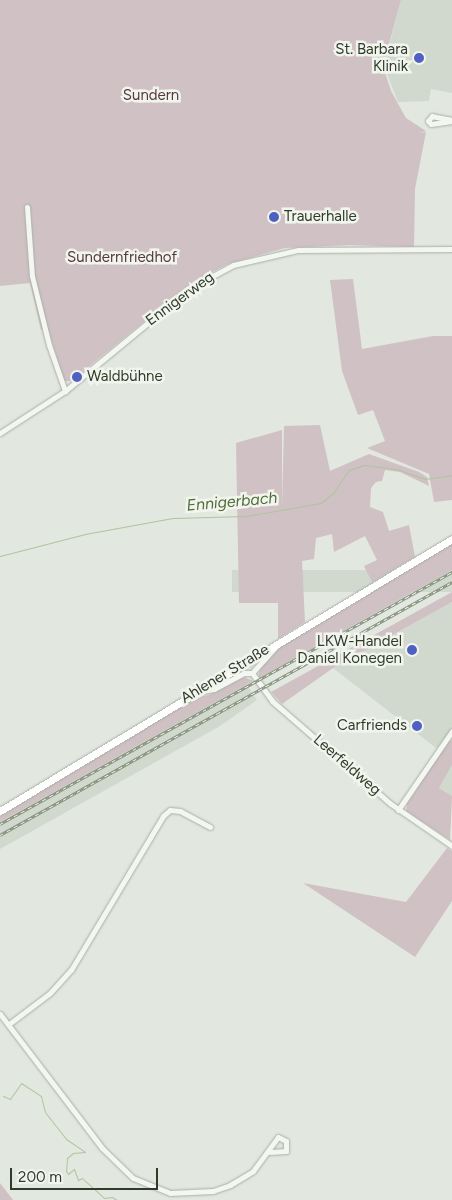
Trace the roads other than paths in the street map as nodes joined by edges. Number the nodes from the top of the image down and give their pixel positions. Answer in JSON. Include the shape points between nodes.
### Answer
{"nodes":[{"id":1,"x":27,"y":207,"type":"dead end"},
{"id":2,"x":452,"y":249,"type":"edge"},
{"id":3,"x":65,"y":391,"type":"junction"},
{"id":4,"x":0,"y":433,"type":"edge"},
{"id":5,"x":452,"y":539,"type":"edge"},
{"id":6,"x":280,"y":641,"type":"junction"},
{"id":7,"x":252,"y":673,"type":"junction"},
{"id":8,"x":197,"y":691,"type":"junction"},
{"id":9,"x":451,"y":734,"type":"edge"},
{"id":10,"x":398,"y":810,"type":"junction"},
{"id":11,"x":0,"y":811,"type":"edge"},
{"id":12,"x":210,"y":827,"type":"dead end"},
{"id":13,"x":452,"y":846,"type":"edge"},
{"id":14,"x":0,"y":1014,"type":"edge"},
{"id":15,"x":10,"y":1024,"type":"junction"},
{"id":16,"x":270,"y":1152,"type":"dead end"}],
"edges":[{"from":1,"to":3,"type":"street","via":[[32,276],[49,345]]},
{"from":2,"to":3,"type":"street","name":"Ennigerweg","via":[[317,249],[234,264],[174,299]]},
{"from":3,"to":4,"type":"street","name":"Ennigerweg"},
{"from":5,"to":6,"type":"main road","name":"Ahlener Straße"},
{"from":6,"to":7,"type":"street"},
{"from":6,"to":8,"type":"main road","name":"Ahlener Straße"},
{"from":7,"to":8,"type":"street","via":[[244,673],[214,689]]},
{"from":7,"to":10,"type":"street","name":"Leerfeldweg","via":[[272,701]]},
{"from":8,"to":11,"type":"main road","name":"Ahlener Straße"},
{"from":9,"to":10,"type":"street"},
{"from":10,"to":13,"type":"street","name":"Leerfeldweg"},
{"from":12,"to":15,"type":"street","via":[[180,811],[170,810],[163,816],[81,956],[50,993]]},
{"from":14,"to":15,"type":"street"},
{"from":15,"to":16,"type":"street","via":[[102,1148],[122,1170],[145,1184],[176,1193],[213,1191],[248,1175]]}]}
